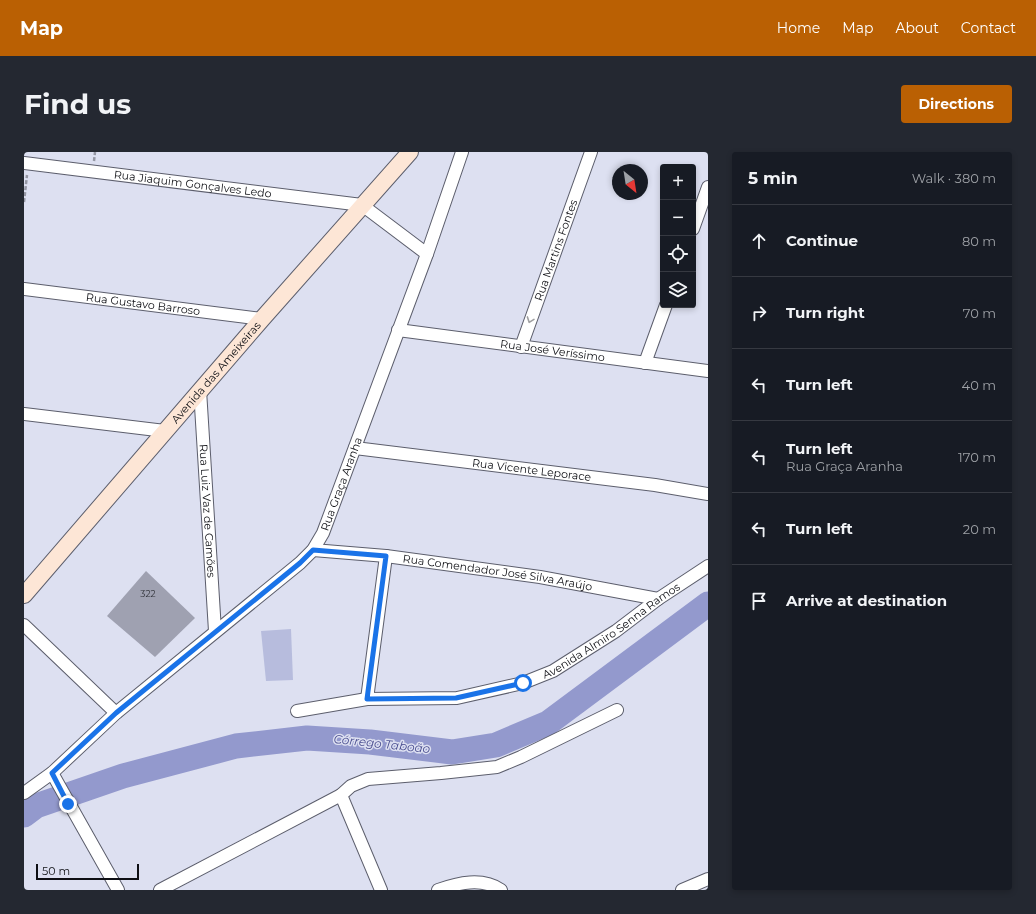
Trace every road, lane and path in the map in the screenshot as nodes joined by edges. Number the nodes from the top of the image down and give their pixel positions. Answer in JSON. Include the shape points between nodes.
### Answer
{"nodes":[{"id":1,"x":410,"y":152,"type":"edge"},
{"id":2,"x":462,"y":152,"type":"edge"},
{"id":3,"x":591,"y":152,"type":"edge"},
{"id":4,"x":26,"y":163,"type":"edge"},
{"id":5,"x":708,"y":187,"type":"edge"},
{"id":6,"x":24,"y":202,"type":"edge"},
{"id":7,"x":362,"y":205,"type":"junction"},
{"id":8,"x":696,"y":221,"type":"edge"},
{"id":9,"x":427,"y":254,"type":"junction"},
{"id":10,"x":24,"y":289,"type":"edge"},
{"id":11,"x":665,"y":308,"type":"edge"},
{"id":12,"x":262,"y":319,"type":"junction"},
{"id":13,"x":398,"y":330,"type":"junction"},
{"id":14,"x":521,"y":347,"type":"junction"},
{"id":15,"x":645,"y":362,"type":"junction"},
{"id":16,"x":708,"y":371,"type":"edge"},
{"id":17,"x":200,"y":390,"type":"junction"},
{"id":18,"x":24,"y":414,"type":"edge"},
{"id":19,"x":165,"y":431,"type":"junction"},
{"id":20,"x":355,"y":448,"type":"junction"},
{"id":21,"x":708,"y":494,"type":"edge"},
{"id":22,"x":313,"y":550,"type":"junction"},
{"id":23,"x":386,"y":556,"type":"junction"},
{"id":24,"x":708,"y":566,"type":"edge"},
{"id":25,"x":24,"y":595,"type":"edge"},
{"id":26,"x":658,"y":599,"type":"junction"},
{"id":27,"x":24,"y":625,"type":"edge"},
{"id":28,"x":215,"y":631,"type":"junction"},
{"id":29,"x":367,"y":699,"type":"junction"},
{"id":30,"x":617,"y":710,"type":"dead end"},
{"id":31,"x":297,"y":711,"type":"dead end"},
{"id":32,"x":116,"y":713,"type":"junction"},
{"id":33,"x":53,"y":775,"type":"junction"},
{"id":34,"x":24,"y":793,"type":"edge"},
{"id":35,"x":341,"y":795,"type":"junction"},
{"id":36,"x":708,"y":879,"type":"edge"},
{"id":37,"x":118,"y":890,"type":"edge"},
{"id":38,"x":160,"y":890,"type":"edge"},
{"id":39,"x":381,"y":890,"type":"edge"},
{"id":40,"x":438,"y":890,"type":"edge"},
{"id":41,"x":501,"y":890,"type":"edge"},
{"id":42,"x":682,"y":890,"type":"edge"}],
"edges":[{"from":1,"to":7,"type":"street","name":"Avenida das Ameixeiras"},
{"from":2,"to":9,"type":"street","name":"Rua Graça Aranha"},
{"from":3,"to":14,"type":"street","name":"Rua Martins Fontes","one_way":true},
{"from":4,"to":6,"type":"path"},
{"from":4,"to":7,"type":"street","name":"Rua Jiaquim Gonçalves Ledo"},
{"from":5,"to":8,"type":"street"},
{"from":7,"to":9,"type":"street"},
{"from":7,"to":12,"type":"street","name":"Avenida das Ameixeiras"},
{"from":9,"to":13,"type":"street","name":"Rua Graça Aranha"},
{"from":10,"to":12,"type":"street","name":"Rua Gustavo Barroso"},
{"from":11,"to":15,"type":"street"},
{"from":12,"to":17,"type":"street","name":"Avenida das Ameixeiras"},
{"from":13,"to":14,"type":"street","name":"Rua José Veríssimo"},
{"from":13,"to":20,"type":"street","name":"Rua Graça Aranha"},
{"from":14,"to":15,"type":"street","name":"Rua José Veríssimo"},
{"from":15,"to":16,"type":"street","name":"Rua José Veríssimo"},
{"from":17,"to":19,"type":"street","name":"Avenida das Ameixeiras"},
{"from":17,"to":28,"type":"street","name":"Rua Luiz Vaz de Camões"},
{"from":18,"to":19,"type":"street"},
{"from":19,"to":25,"type":"street","name":"Avenida das Ameixeiras"},
{"from":20,"to":21,"type":"street","name":"Rua Vicente Leporace","via":[[655,484]]},
{"from":20,"to":22,"type":"street","name":"Rua Graça Aranha","via":[[323,533]]},
{"from":22,"to":23,"type":"street","name":"Rua Comendador José Silva Araújo"},
{"from":22,"to":28,"type":"street","name":"Rua Graça Aranha"},
{"from":23,"to":26,"type":"street","name":"Rua Comendador José Silva Araújo","via":[[540,577]]},
{"from":23,"to":29,"type":"street"},
{"from":24,"to":26,"type":"street","name":"Avenida Almiro Senna Ramos"},
{"from":26,"to":29,"type":"street","name":"Avenida Almiro Senna Ramos","via":[[616,631],[553,671],[523,683],[456,698]]},
{"from":27,"to":32,"type":"street"},
{"from":28,"to":32,"type":"street","name":"Rua Graça Aranha"},
{"from":29,"to":31,"type":"street","name":"Avenida Almiro Senna Ramos"},
{"from":30,"to":35,"type":"street","via":[[521,758],[497,767],[368,779],[351,786]]},
{"from":32,"to":33,"type":"street","name":"Rua Graça Aranha"},
{"from":33,"to":34,"type":"street","name":"Rua Graça Aranha"},
{"from":33,"to":37,"type":"street"},
{"from":35,"to":38,"type":"street"},
{"from":35,"to":39,"type":"street"},
{"from":36,"to":42,"type":"street"},
{"from":40,"to":41,"type":"street","via":[[455,884],[478,882]]}]}
